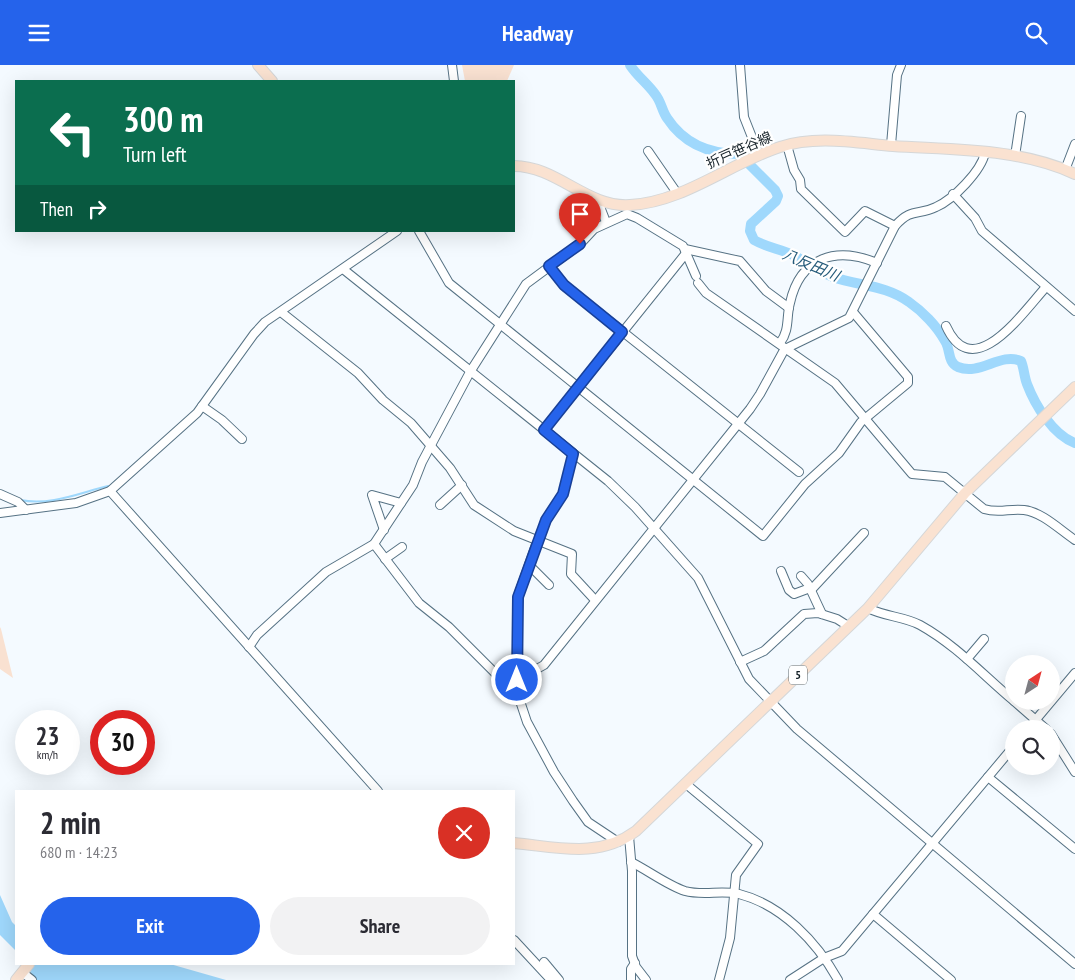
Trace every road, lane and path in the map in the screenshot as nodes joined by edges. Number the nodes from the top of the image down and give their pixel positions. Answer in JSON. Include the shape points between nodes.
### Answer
{"nodes":[{"id":1,"x":258,"y":65,"type":"edge"},
{"id":2,"x":452,"y":65,"type":"edge"},
{"id":3,"x":740,"y":65,"type":"edge"},
{"id":4,"x":901,"y":65,"type":"edge"},
{"id":5,"x":271,"y":80,"type":"edge"},
{"id":6,"x":454,"y":80,"type":"edge"},
{"id":7,"x":1021,"y":116,"type":"dead end"},
{"id":8,"x":1075,"y":144,"type":"edge"},
{"id":9,"x":787,"y":145,"type":"junction"},
{"id":10,"x":891,"y":145,"type":"junction"},
{"id":11,"x":648,"y":151,"type":"dead end"},
{"id":12,"x":985,"y":153,"type":"junction"},
{"id":13,"x":759,"y":155,"type":"junction"},
{"id":14,"x":1015,"y":157,"type":"junction"},
{"id":15,"x":1073,"y":158,"type":"edge"},
{"id":16,"x":515,"y":165,"type":"edge"},
{"id":17,"x":1070,"y":172,"type":"edge"},
{"id":18,"x":677,"y":193,"type":"junction"},
{"id":19,"x":953,"y":194,"type":"junction"},
{"id":20,"x":597,"y":199,"type":"junction"},
{"id":21,"x":628,"y":210,"type":"junction"},
{"id":22,"x":606,"y":222,"type":"junction"},
{"id":23,"x":895,"y":227,"type":"junction"},
{"id":24,"x":396,"y":232,"type":"edge"},
{"id":25,"x":420,"y":232,"type":"edge"},
{"id":26,"x":686,"y":251,"type":"junction"},
{"id":27,"x":877,"y":263,"type":"junction"},
{"id":28,"x":549,"y":266,"type":"junction"},
{"id":29,"x":343,"y":269,"type":"junction"},
{"id":30,"x":1046,"y":287,"type":"junction"},
{"id":31,"x":789,"y":308,"type":"junction"},
{"id":32,"x":1075,"y":311,"type":"edge"},
{"id":33,"x":281,"y":312,"type":"junction"},
{"id":34,"x":853,"y":312,"type":"junction"},
{"id":35,"x":500,"y":323,"type":"junction"},
{"id":36,"x":946,"y":326,"type":"dead end"},
{"id":37,"x":622,"y":332,"type":"junction"},
{"id":38,"x":783,"y":346,"type":"junction"},
{"id":39,"x":470,"y":372,"type":"junction"},
{"id":40,"x":577,"y":386,"type":"junction"},
{"id":41,"x":1075,"y":387,"type":"edge"},
{"id":42,"x":202,"y":407,"type":"junction"},
{"id":43,"x":864,"y":418,"type":"junction"},
{"id":44,"x":737,"y":424,"type":"junction"},
{"id":45,"x":544,"y":430,"type":"junction"},
{"id":46,"x":242,"y":439,"type":"dead end"},
{"id":47,"x":431,"y":446,"type":"junction"},
{"id":48,"x":573,"y":454,"type":"junction"},
{"id":49,"x":799,"y":472,"type":"dead end"},
{"id":50,"x":693,"y":479,"type":"junction"},
{"id":51,"x":462,"y":485,"type":"junction"},
{"id":52,"x":110,"y":491,"type":"junction"},
{"id":53,"x":965,"y":493,"type":"junction"},
{"id":54,"x":0,"y":494,"type":"edge"},
{"id":55,"x":401,"y":503,"type":"junction"},
{"id":56,"x":440,"y":505,"type":"dead end"},
{"id":57,"x":26,"y":509,"type":"junction"},
{"id":58,"x":0,"y":513,"type":"edge"},
{"id":59,"x":654,"y":528,"type":"junction"},
{"id":60,"x":384,"y":530,"type":"junction"},
{"id":61,"x":864,"y":533,"type":"dead end"},
{"id":62,"x":538,"y":539,"type":"junction"},
{"id":63,"x":1075,"y":540,"type":"edge"},
{"id":64,"x":374,"y":544,"type":"junction"},
{"id":65,"x":402,"y":547,"type":"dead end"},
{"id":66,"x":385,"y":559,"type":"junction"},
{"id":67,"x":530,"y":566,"type":"junction"},
{"id":68,"x":781,"y":571,"type":"dead end"},
{"id":69,"x":801,"y":576,"type":"dead end"},
{"id":70,"x":549,"y":585,"type":"dead end"},
{"id":71,"x":810,"y":589,"type":"junction"},
{"id":72,"x":595,"y":600,"type":"junction"},
{"id":73,"x":868,"y":607,"type":"junction"},
{"id":74,"x":822,"y":614,"type":"junction"},
{"id":75,"x":848,"y":626,"type":"junction"},
{"id":76,"x":984,"y":639,"type":"dead end"},
{"id":77,"x":249,"y":647,"type":"junction"},
{"id":78,"x":967,"y":659,"type":"junction"},
{"id":79,"x":740,"y":662,"type":"junction"},
{"id":80,"x":1075,"y":673,"type":"edge"},
{"id":81,"x":517,"y":683,"type":"junction"},
{"id":82,"x":1005,"y":693,"type":"edge"},
{"id":83,"x":770,"y":702,"type":"junction"},
{"id":84,"x":1024,"y":710,"type":"edge"},
{"id":85,"x":1036,"y":720,"type":"joint"},
{"id":86,"x":1060,"y":748,"type":"edge"},
{"id":87,"x":1005,"y":757,"type":"edge"},
{"id":88,"x":1075,"y":772,"type":"edge"},
{"id":89,"x":988,"y":777,"type":"junction"},
{"id":90,"x":686,"y":784,"type":"junction"},
{"id":91,"x":377,"y":790,"type":"edge"},
{"id":92,"x":629,"y":836,"type":"junction"},
{"id":93,"x":618,"y":842,"type":"junction"},
{"id":94,"x":515,"y":843,"type":"edge"},
{"id":95,"x":932,"y":843,"type":"junction"},
{"id":96,"x":1075,"y":849,"type":"edge"},
{"id":97,"x":631,"y":862,"type":"junction"},
{"id":98,"x":735,"y":893,"type":"junction"},
{"id":99,"x":873,"y":914,"type":"junction"},
{"id":100,"x":515,"y":941,"type":"edge"},
{"id":101,"x":824,"y":959,"type":"junction"},
{"id":102,"x":544,"y":962,"type":"dead end"},
{"id":103,"x":635,"y":963,"type":"junction"},
{"id":104,"x":1075,"y":964,"type":"edge"},
{"id":105,"x":22,"y":972,"type":"edge"},
{"id":106,"x":32,"y":980,"type":"edge"},
{"id":107,"x":551,"y":980,"type":"edge"},
{"id":108,"x":559,"y":980,"type":"edge"},
{"id":109,"x":631,"y":980,"type":"edge"},
{"id":110,"x":646,"y":980,"type":"edge"},
{"id":111,"x":719,"y":980,"type":"edge"},
{"id":112,"x":790,"y":980,"type":"edge"},
{"id":113,"x":838,"y":980,"type":"edge"},
{"id":114,"x":951,"y":980,"type":"edge"}],
"edges":[{"from":1,"to":5,"type":"main road"},
{"from":2,"to":6,"type":"street"},
{"from":3,"to":13,"type":"street","via":[[744,117]]},
{"from":4,"to":10,"type":"street","via":[[897,75]]},
{"from":7,"to":14,"type":"street"},
{"from":8,"to":15,"type":"street"},
{"from":9,"to":10,"type":"main road","name":"折戸笹谷線","via":[[822,141]]},
{"from":9,"to":13,"type":"main road","name":"折戸笹谷線"},
{"from":9,"to":23,"type":"street","via":[[801,189],[844,232],[865,211]]},
{"from":10,"to":12,"type":"main road","name":"折戸笹谷線"},
{"from":11,"to":18,"type":"street"},
{"from":12,"to":14,"type":"main road","name":"折戸笹谷線"},
{"from":12,"to":19,"type":"street","via":[[978,172]]},
{"from":13,"to":18,"type":"main road","name":"折戸笹谷線"},
{"from":14,"to":17,"type":"main road","name":"折戸笹谷線"},
{"from":15,"to":17,"type":"street"},
{"from":16,"to":20,"type":"main road","name":"折戸笹谷線","via":[[548,173]]},
{"from":18,"to":21,"type":"main road","name":"折戸笹谷線"},
{"from":19,"to":23,"type":"street","via":[[935,208],[906,215]]},
{"from":19,"to":30,"type":"street","via":[[982,231]]},
{"from":20,"to":21,"type":"main road","name":"折戸笹谷線"},
{"from":20,"to":22,"type":"street"},
{"from":21,"to":22,"type":"street"},
{"from":21,"to":26,"type":"street"},
{"from":22,"to":28,"type":"street"},
{"from":23,"to":27,"type":"street"},
{"from":24,"to":29,"type":"street"},
{"from":25,"to":35,"type":"street","via":[[449,283]]},
{"from":26,"to":31,"type":"street","via":[[740,261],[766,291]]},
{"from":26,"to":37,"type":"street"},
{"from":26,"to":38,"type":"street","via":[[697,280],[706,293]]},
{"from":27,"to":31,"type":"street","via":[[863,257],[840,255],[810,266],[796,284]]},
{"from":27,"to":34,"type":"street"},
{"from":28,"to":35,"type":"street","via":[[526,284]]},
{"from":28,"to":37,"type":"street","via":[[564,285]]},
{"from":29,"to":33,"type":"street"},
{"from":29,"to":39,"type":"street"},
{"from":30,"to":32,"type":"street"},
{"from":30,"to":36,"type":"street","via":[[992,345],[970,350],[962,348]]},
{"from":31,"to":38,"type":"street"},
{"from":33,"to":42,"type":"street","via":[[254,334]]},
{"from":33,"to":47,"type":"street","via":[[358,373]]},
{"from":34,"to":38,"type":"street","via":[[843,323]]},
{"from":34,"to":43,"type":"street","via":[[909,380],[906,386]]},
{"from":35,"to":39,"type":"street"},
{"from":35,"to":40,"type":"street"},
{"from":37,"to":40,"type":"street"},
{"from":37,"to":44,"type":"street"},
{"from":38,"to":43,"type":"street","via":[[834,383]]},
{"from":38,"to":44,"type":"street","via":[[760,394]]},
{"from":39,"to":45,"type":"street"},
{"from":39,"to":47,"type":"street"},
{"from":40,"to":45,"type":"street"},
{"from":40,"to":50,"type":"street"},
{"from":41,"to":53,"type":"main road","number":"5"},
{"from":42,"to":46,"type":"street"},
{"from":42,"to":52,"type":"street"},
{"from":43,"to":50,"type":"street","via":[[839,453],[805,484],[763,536]]},
{"from":43,"to":53,"type":"street","via":[[912,473],[945,477]]},
{"from":44,"to":49,"type":"street"},
{"from":44,"to":50,"type":"street"},
{"from":45,"to":48,"type":"street"},
{"from":47,"to":51,"type":"street"},
{"from":47,"to":55,"type":"street"},
{"from":48,"to":59,"type":"street","via":[[608,481]]},
{"from":48,"to":62,"type":"street","via":[[563,494]]},
{"from":50,"to":59,"type":"street"},
{"from":51,"to":56,"type":"street"},
{"from":51,"to":62,"type":"street","via":[[470,501],[480,509],[514,531]]},
{"from":52,"to":57,"type":"street","via":[[76,503]]},
{"from":52,"to":77,"type":"street"},
{"from":53,"to":63,"type":"street","via":[[984,509],[1033,512]]},
{"from":53,"to":73,"type":"main road","number":"5"},
{"from":54,"to":57,"type":"street"},
{"from":55,"to":60,"type":"street"},
{"from":55,"to":60,"type":"street","via":[[372,495]]},
{"from":57,"to":58,"type":"street"},
{"from":59,"to":72,"type":"street"},
{"from":59,"to":79,"type":"street","via":[[698,578]]},
{"from":60,"to":64,"type":"street"},
{"from":61,"to":71,"type":"street"},
{"from":62,"to":67,"type":"street"},
{"from":62,"to":72,"type":"street","via":[[572,554],[572,575]]},
{"from":64,"to":66,"type":"street"},
{"from":64,"to":77,"type":"street","via":[[326,572],[257,635]]},
{"from":65,"to":66,"type":"street"},
{"from":66,"to":81,"type":"street","via":[[419,603],[450,627],[495,673]]},
{"from":67,"to":70,"type":"street"},
{"from":67,"to":81,"type":"street","via":[[517,602]]},
{"from":68,"to":71,"type":"street","via":[[794,594]]},
{"from":69,"to":71,"type":"street"},
{"from":71,"to":74,"type":"street"},
{"from":72,"to":81,"type":"street","via":[[542,667]]},
{"from":73,"to":75,"type":"main road","number":"5"},
{"from":73,"to":78,"type":"street","via":[[880,614],[918,624],[949,643]]},
{"from":74,"to":75,"type":"street"},
{"from":74,"to":79,"type":"street","via":[[804,614],[764,651]]},
{"from":75,"to":83,"type":"main road","number":"5"},
{"from":76,"to":78,"type":"street"},
{"from":77,"to":91,"type":"street"},
{"from":78,"to":82,"type":"street"},
{"from":79,"to":83,"type":"street","via":[[749,679]]},
{"from":80,"to":85,"type":"street"},
{"from":81,"to":93,"type":"street","via":[[520,706],[554,772],[588,822]]},
{"from":83,"to":90,"type":"main road","number":"5"},
{"from":83,"to":95,"type":"street","via":[[797,729]]},
{"from":84,"to":85,"type":"street"},
{"from":86,"to":88,"type":"street"},
{"from":87,"to":89,"type":"street"},
{"from":89,"to":95,"type":"street"},
{"from":89,"to":96,"type":"street"},
{"from":90,"to":92,"type":"main road","number":"5"},
{"from":90,"to":98,"type":"street","via":[[758,845],[738,871]]},
{"from":92,"to":93,"type":"main road","number":"5"},
{"from":92,"to":97,"type":"street"},
{"from":93,"to":94,"type":"main road","number":"5","via":[[590,850]]},
{"from":95,"to":99,"type":"street"},
{"from":95,"to":104,"type":"street"},
{"from":97,"to":98,"type":"street","via":[[682,890],[697,894]]},
{"from":97,"to":103,"type":"street","via":[[632,956]]},
{"from":98,"to":101,"type":"street","via":[[753,899],[785,918],[801,930]]},
{"from":98,"to":111,"type":"street","via":[[730,938]]},
{"from":99,"to":101,"type":"street","via":[[842,951]]},
{"from":99,"to":114,"type":"street"},
{"from":100,"to":107,"type":"street"},
{"from":101,"to":112,"type":"street"},
{"from":101,"to":113,"type":"street"},
{"from":102,"to":108,"type":"street"},
{"from":103,"to":109,"type":"street","via":[[631,969]]},
{"from":103,"to":110,"type":"street"},
{"from":105,"to":106,"type":"street"}]}
